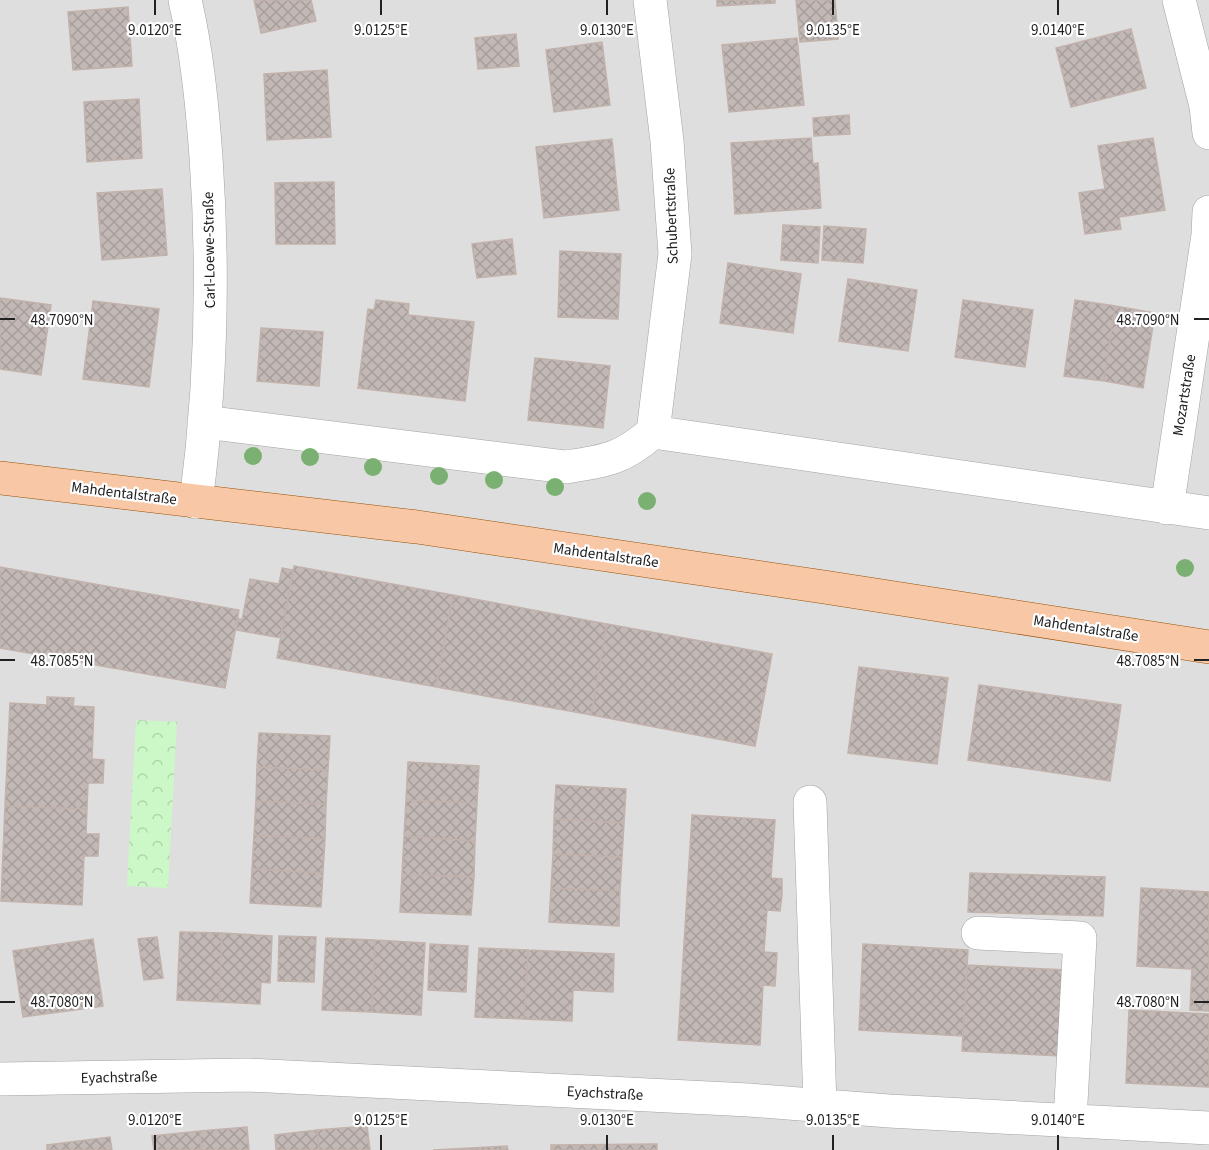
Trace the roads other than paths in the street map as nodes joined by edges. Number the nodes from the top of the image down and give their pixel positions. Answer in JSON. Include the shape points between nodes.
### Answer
{"nodes":[{"id":1,"x":185,"y":0,"type":"edge"},
{"id":2,"x":650,"y":0,"type":"edge"},
{"id":3,"x":1179,"y":0,"type":"edge"},
{"id":4,"x":1209,"y":133,"type":"edge"},
{"id":5,"x":1209,"y":212,"type":"edge"},
{"id":6,"x":204,"y":422,"type":"junction"},
{"id":7,"x":653,"y":432,"type":"junction"},
{"id":8,"x":0,"y":478,"type":"edge"},
{"id":9,"x":196,"y":502,"type":"junction"},
{"id":10,"x":1167,"y":508,"type":"junction"},
{"id":11,"x":1209,"y":513,"type":"edge"},
{"id":12,"x":1209,"y":647,"type":"edge"},
{"id":13,"x":810,"y":802,"type":"dead end"},
{"id":14,"x":978,"y":933,"type":"dead end"},
{"id":15,"x":0,"y":1079,"type":"edge"},
{"id":16,"x":820,"y":1105,"type":"junction"},
{"id":17,"x":1070,"y":1121,"type":"junction"},
{"id":18,"x":1209,"y":1128,"type":"edge"}],
"edges":[{"from":1,"to":6,"type":"street","name":"Carl-Loewe-Straße","via":[[195,42],[210,216],[211,307]]},
{"from":2,"to":7,"type":"street","name":"Schubertstraße","via":[[667,141],[675,254]]},
{"from":3,"to":4,"type":"street","via":[[1206,106]]},
{"from":5,"to":10,"type":"street","name":"Mozartstraße"},
{"from":6,"to":7,"type":"street","via":[[566,467],[605,461],[633,449]]},
{"from":6,"to":9,"type":"street","name":"Carl-Loewe-Straße"},
{"from":7,"to":10,"type":"street"},
{"from":8,"to":9,"type":"main road","name":"Mahdentalstraße"},
{"from":9,"to":12,"type":"main road","name":"Mahdentalstraße","via":[[429,528]]},
{"from":10,"to":11,"type":"street"},
{"from":13,"to":16,"type":"street"},
{"from":14,"to":17,"type":"street","via":[[1080,938]]},
{"from":15,"to":16,"type":"street","name":"Eyachstraße","via":[[248,1075]]},
{"from":16,"to":17,"type":"street","name":"Eyachstraße"},
{"from":17,"to":18,"type":"street","name":"Eyachstraße"}]}
